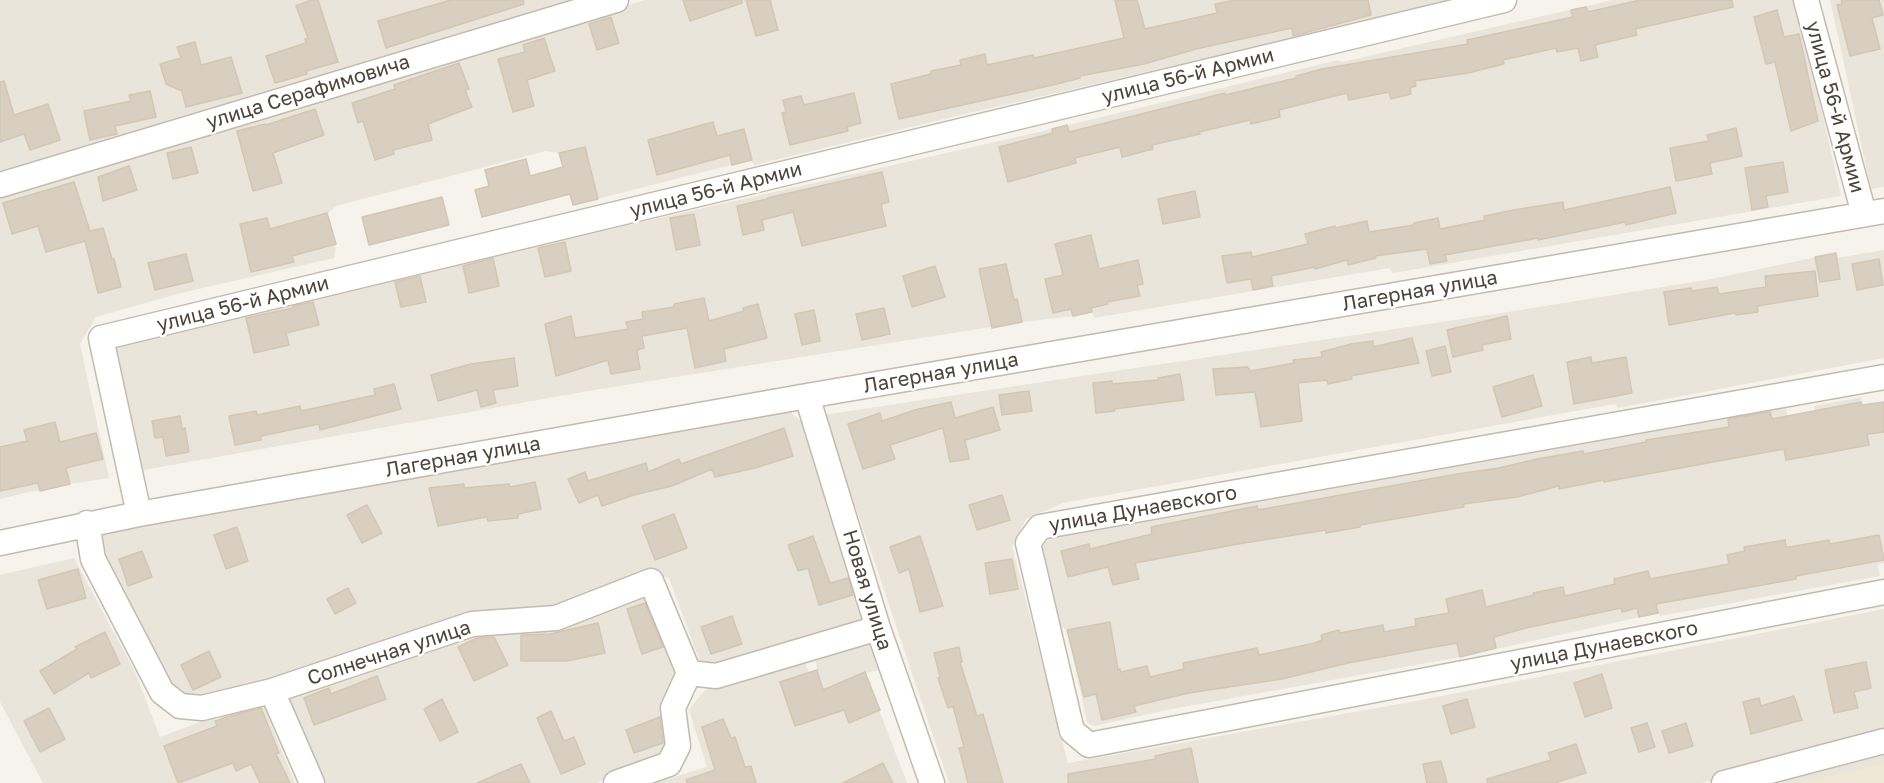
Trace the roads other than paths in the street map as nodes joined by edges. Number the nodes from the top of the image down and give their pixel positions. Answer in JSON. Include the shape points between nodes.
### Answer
{"nodes":[{"id":1,"x":616,"y":0,"type":"edge"},
{"id":2,"x":1504,"y":0,"type":"edge"},
{"id":3,"x":1806,"y":0,"type":"edge"},
{"id":4,"x":0,"y":185,"type":"edge"},
{"id":5,"x":1874,"y":213,"type":"edge"},
{"id":6,"x":1884,"y":377,"type":"edge"},
{"id":7,"x":807,"y":396,"type":"junction"},
{"id":8,"x":139,"y":514,"type":"junction"},
{"id":9,"x":87,"y":523,"type":"junction"},
{"id":10,"x":0,"y":543,"type":"edge"},
{"id":11,"x":1884,"y":592,"type":"edge"},
{"id":12,"x":878,"y":628,"type":"junction"},
{"id":13,"x":689,"y":673,"type":"junction"},
{"id":14,"x":273,"y":691,"type":"junction"},
{"id":15,"x":1884,"y":741,"type":"edge"},
{"id":16,"x":312,"y":783,"type":"edge"},
{"id":17,"x":616,"y":783,"type":"edge"},
{"id":18,"x":932,"y":783,"type":"edge"},
{"id":19,"x":1724,"y":783,"type":"edge"}],
"edges":[{"from":1,"to":4,"type":"street","name":"улица Серафимовича"},
{"from":2,"to":8,"type":"street","name":"улица 56-й Армии","via":[[101,338]]},
{"from":3,"to":5,"type":"street","name":"улица 56-й Армии"},
{"from":5,"to":7,"type":"street","name":"Лагерная улица"},
{"from":6,"to":11,"type":"street","name":"улица Дунаевского","via":[[1040,527],[1028,543],[1072,731],[1089,745]]},
{"from":7,"to":8,"type":"street","name":"Лагерная улица"},
{"from":7,"to":12,"type":"street","name":"Новая улица"},
{"from":8,"to":9,"type":"street","name":"Лагерная улица"},
{"from":9,"to":10,"type":"street","name":"Лагерная улица"},
{"from":9,"to":14,"type":"street","name":"Солнечная улица","via":[[93,559],[162,692],[180,706],[202,708]]},
{"from":12,"to":13,"type":"street","via":[[716,676]]},
{"from":12,"to":18,"type":"street","name":"Новая улица"},
{"from":13,"to":14,"type":"street","name":"Солнечная улица","via":[[651,580],[556,618],[472,624]]},
{"from":13,"to":17,"type":"street","via":[[673,708],[678,746],[669,764]]},
{"from":14,"to":16,"type":"street"},
{"from":15,"to":19,"type":"street"}]}
